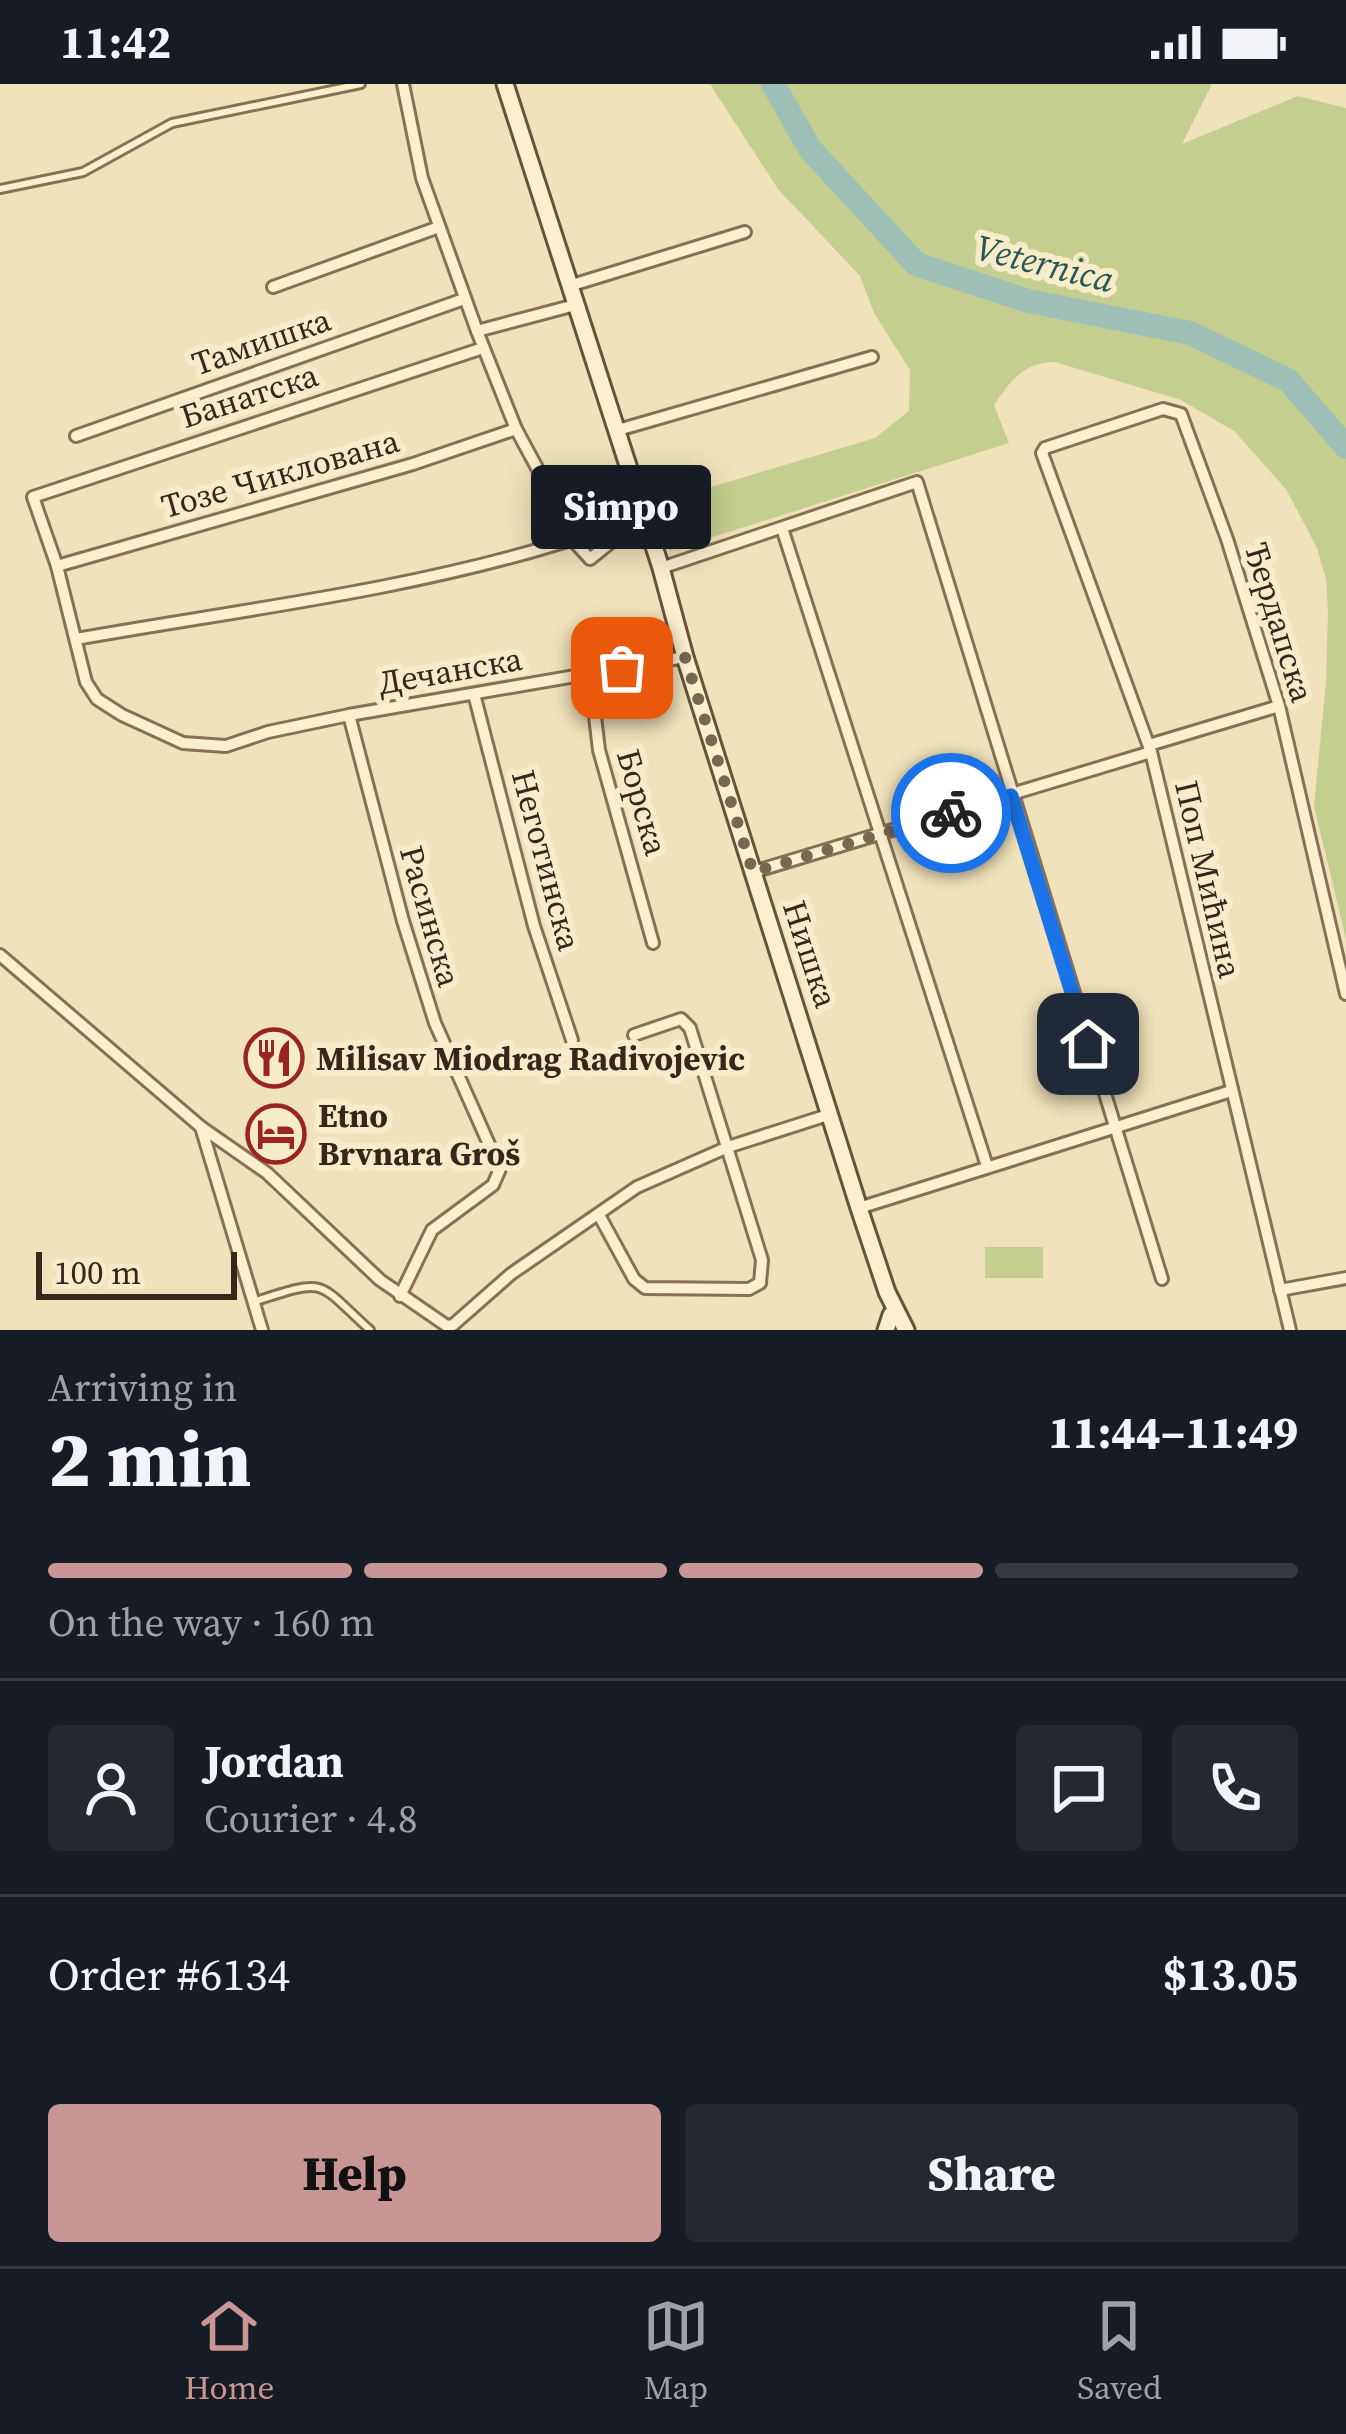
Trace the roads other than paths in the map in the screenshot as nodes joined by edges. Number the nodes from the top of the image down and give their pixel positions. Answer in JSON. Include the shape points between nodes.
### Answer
{"nodes":[{"id":1,"x":362,"y":84,"type":"edge"},
{"id":2,"x":403,"y":84,"type":"edge"},
{"id":3,"x":505,"y":84,"type":"edge"},
{"id":4,"x":0,"y":189,"type":"edge"},
{"id":5,"x":439,"y":227,"type":"junction"},
{"id":6,"x":745,"y":232,"type":"dead end"},
{"id":7,"x":569,"y":286,"type":"junction"},
{"id":8,"x":273,"y":287,"type":"dead end"},
{"id":9,"x":464,"y":298,"type":"junction"},
{"id":10,"x":575,"y":305,"type":"junction"},
{"id":11,"x":477,"y":331,"type":"junction"},
{"id":12,"x":483,"y":348,"type":"junction"},
{"id":13,"x":872,"y":357,"type":"dead end"},
{"id":14,"x":516,"y":429,"type":"junction"},
{"id":15,"x":617,"y":430,"type":"junction"},
{"id":16,"x":76,"y":436,"type":"dead end"},
{"id":17,"x":1043,"y":450,"type":"joint"},
{"id":18,"x":648,"y":526,"type":"junction"},
{"id":19,"x":782,"y":528,"type":"junction"},
{"id":20,"x":570,"y":537,"type":"junction"},
{"id":21,"x":58,"y":566,"type":"junction"},
{"id":22,"x":662,"y":568,"type":"junction"},
{"id":23,"x":76,"y":639,"type":"junction"},
{"id":24,"x":685,"y":657,"type":"junction"},
{"id":25,"x":590,"y":674,"type":"junction"},
{"id":26,"x":474,"y":694,"type":"junction"},
{"id":27,"x":1279,"y":706,"type":"junction"},
{"id":28,"x":350,"y":715,"type":"junction"},
{"id":29,"x":1150,"y":748,"type":"junction"},
{"id":30,"x":1011,"y":796,"type":"junction"},
{"id":31,"x":880,"y":834,"type":"junction"},
{"id":32,"x":753,"y":872,"type":"junction"},
{"id":33,"x":653,"y":944,"type":"dead end"},
{"id":34,"x":0,"y":955,"type":"edge"},
{"id":35,"x":1346,"y":994,"type":"edge"},
{"id":36,"x":634,"y":1035,"type":"dead end"},
{"id":37,"x":572,"y":1040,"type":"dead end"},
{"id":38,"x":1231,"y":1091,"type":"junction"},
{"id":39,"x":831,"y":1114,"type":"junction"},
{"id":40,"x":201,"y":1127,"type":"junction"},
{"id":41,"x":1113,"y":1127,"type":"junction"},
{"id":42,"x":728,"y":1148,"type":"junction"},
{"id":43,"x":987,"y":1166,"type":"junction"},
{"id":44,"x":859,"y":1208,"type":"junction"},
{"id":45,"x":599,"y":1215,"type":"junction"},
{"id":46,"x":1162,"y":1279,"type":"dead end"},
{"id":47,"x":1346,"y":1279,"type":"edge"},
{"id":48,"x":1280,"y":1290,"type":"junction"},
{"id":49,"x":887,"y":1292,"type":"junction"},
{"id":50,"x":400,"y":1296,"type":"junction"},
{"id":51,"x":256,"y":1300,"type":"junction"},
{"id":52,"x":890,"y":1325,"type":"edge"},
{"id":53,"x":262,"y":1330,"type":"edge"},
{"id":54,"x":370,"y":1330,"type":"edge"},
{"id":55,"x":907,"y":1330,"type":"edge"},
{"id":56,"x":1290,"y":1330,"type":"edge"}],
"edges":[{"from":1,"to":4,"type":"lane","via":[[172,123],[83,172]]},
{"from":2,"to":5,"type":"street"},
{"from":3,"to":7,"type":"main road","name":"Нишка"},
{"from":5,"to":8,"type":"street"},
{"from":5,"to":9,"type":"street"},
{"from":6,"to":7,"type":"street"},
{"from":7,"to":10,"type":"main road","name":"Нишка"},
{"from":9,"to":11,"type":"street"},
{"from":9,"to":16,"type":"street","name":"Тамишка"},
{"from":10,"to":11,"type":"street"},
{"from":10,"to":15,"type":"main road","name":"Нишка"},
{"from":11,"to":12,"type":"street"},
{"from":12,"to":14,"type":"street"},
{"from":12,"to":21,"type":"street","name":"Банатска","via":[[33,497]]},
{"from":13,"to":15,"type":"street"},
{"from":14,"to":20,"type":"street"},
{"from":14,"to":21,"type":"street","name":"Тозе Чиклована"},
{"from":15,"to":18,"type":"main road","name":"Нишка"},
{"from":17,"to":27,"type":"street","name":"Ђердапска","via":[[1162,409],[1178,411]]},
{"from":17,"to":29,"type":"street","name":"Поп Мићина"},
{"from":18,"to":20,"type":"street","via":[[590,559]]},
{"from":18,"to":22,"type":"main road","name":"Нишка"},
{"from":19,"to":22,"type":"street"},
{"from":19,"to":30,"type":"street","via":[[917,482]]},
{"from":19,"to":31,"type":"street"},
{"from":20,"to":23,"type":"street","via":[[402,583]]},
{"from":21,"to":23,"type":"street"},
{"from":22,"to":24,"type":"main road","name":"Нишка"},
{"from":23,"to":28,"type":"street","name":"Дечанска","via":[[98,699],[183,743],[226,746]]},
{"from":24,"to":25,"type":"street","name":"Дечанска"},
{"from":24,"to":32,"type":"main road","name":"Нишка"},
{"from":25,"to":26,"type":"street","name":"Дечанска"},
{"from":25,"to":33,"type":"street","name":"Борска","via":[[599,750]]},
{"from":26,"to":28,"type":"street","name":"Дечанска"},
{"from":26,"to":37,"type":"street","name":"Неготинска"},
{"from":27,"to":29,"type":"street"},
{"from":27,"to":35,"type":"street","name":"Ђердапска"},
{"from":28,"to":50,"type":"street","name":"Расинска","via":[[434,1023],[500,1169],[493,1185],[432,1230]]},
{"from":29,"to":30,"type":"street"},
{"from":29,"to":38,"type":"street","name":"Поп Мићина"},
{"from":30,"to":31,"type":"street"},
{"from":30,"to":41,"type":"street"},
{"from":31,"to":32,"type":"street"},
{"from":31,"to":43,"type":"street"},
{"from":32,"to":39,"type":"main road","name":"Нишка"},
{"from":34,"to":40,"type":"street"},
{"from":36,"to":42,"type":"street","via":[[685,1021]]},
{"from":38,"to":41,"type":"street"},
{"from":38,"to":48,"type":"street","name":"Поп Мићина"},
{"from":39,"to":42,"type":"street"},
{"from":39,"to":44,"type":"main road","name":"Нишка"},
{"from":40,"to":50,"type":"street","via":[[267,1172]]},
{"from":40,"to":51,"type":"street"},
{"from":41,"to":43,"type":"street"},
{"from":41,"to":46,"type":"street"},
{"from":42,"to":45,"type":"street","via":[[637,1187]]},
{"from":42,"to":45,"type":"street","via":[[762,1260],[757,1286],[645,1288]]},
{"from":43,"to":44,"type":"street"},
{"from":44,"to":49,"type":"main road","name":"Нишка"},
{"from":45,"to":50,"type":"street","via":[[453,1324]]},
{"from":47,"to":48,"type":"street"},
{"from":48,"to":56,"type":"street","name":"Поп Мићина"},
{"from":49,"to":52,"type":"main road"},
{"from":49,"to":55,"type":"main road"},
{"from":51,"to":53,"type":"street"},
{"from":51,"to":54,"type":"lane","via":[[311,1283]]}]}
